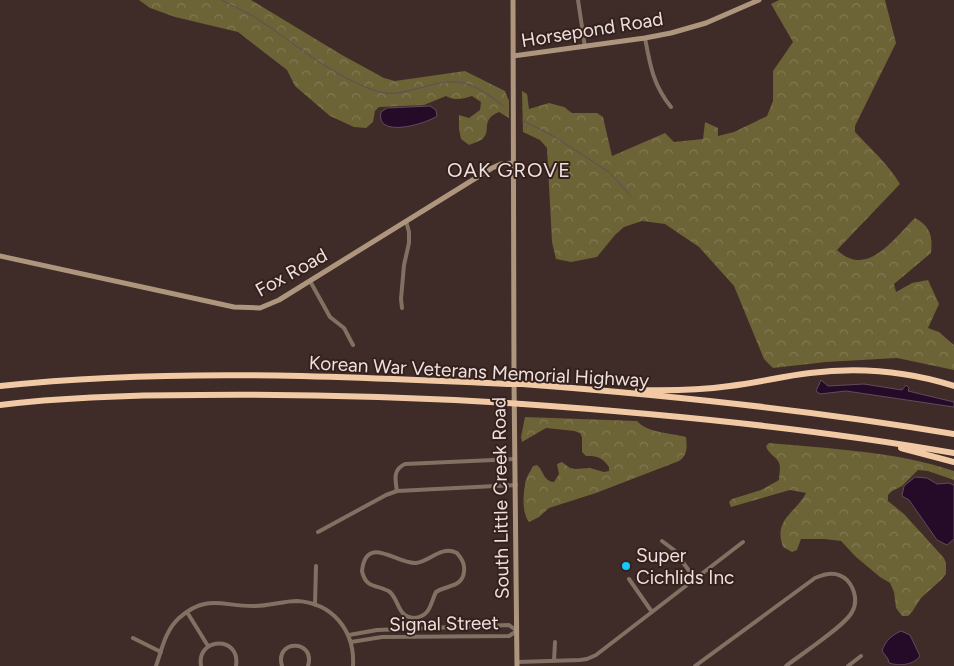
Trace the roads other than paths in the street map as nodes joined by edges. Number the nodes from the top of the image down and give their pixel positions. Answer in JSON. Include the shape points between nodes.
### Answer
{"nodes":[{"id":1,"x":513,"y":0,"type":"edge"},
{"id":2,"x":578,"y":0,"type":"edge"},
{"id":3,"x":759,"y":0,"type":"edge"},
{"id":4,"x":645,"y":38,"type":"junction"},
{"id":5,"x":584,"y":46,"type":"junction"},
{"id":6,"x":513,"y":56,"type":"junction"},
{"id":7,"x":671,"y":107,"type":"dead end"},
{"id":8,"x":514,"y":163,"type":"junction"},
{"id":9,"x":406,"y":221,"type":"junction"},
{"id":10,"x":0,"y":256,"type":"edge"},
{"id":11,"x":310,"y":281,"type":"junction"},
{"id":12,"x":402,"y":308,"type":"dead end"},
{"id":13,"x":353,"y":345,"type":"dead end"},
{"id":14,"x":0,"y":386,"type":"edge"},
{"id":15,"x":954,"y":386,"type":"edge"},
{"id":16,"x":598,"y":390,"type":"junction"},
{"id":17,"x":0,"y":405,"type":"edge"},
{"id":18,"x":954,"y":434,"type":"edge"},
{"id":19,"x":863,"y":439,"type":"junction"},
{"id":20,"x":954,"y":452,"type":"edge"},
{"id":21,"x":515,"y":458,"type":"junction"},
{"id":22,"x":954,"y":462,"type":"edge"},
{"id":23,"x":516,"y":485,"type":"junction"},
{"id":24,"x":397,"y":491,"type":"junction"},
{"id":25,"x":318,"y":532,"type":"dead end"},
{"id":26,"x":662,"y":541,"type":"dead end"},
{"id":27,"x":743,"y":542,"type":"dead end"},
{"id":28,"x":316,"y":566,"type":"dead end"},
{"id":29,"x":629,"y":579,"type":"dead end"},
{"id":30,"x":696,"y":579,"type":"junction"},
{"id":31,"x":315,"y":604,"type":"junction"},
{"id":32,"x":187,"y":612,"type":"junction"},
{"id":33,"x":652,"y":612,"type":"junction"},
{"id":34,"x":414,"y":618,"type":"junction"},
{"id":35,"x":414,"y":629,"type":"junction"},
{"id":36,"x":517,"y":631,"type":"junction"},
{"id":37,"x":349,"y":635,"type":"junction"},
{"id":38,"x":414,"y":637,"type":"junction"},
{"id":39,"x":132,"y":638,"type":"dead end"},
{"id":40,"x":351,"y":642,"type":"junction"},
{"id":41,"x":555,"y":642,"type":"dead end"},
{"id":42,"x":208,"y":646,"type":"junction"},
{"id":43,"x":161,"y":652,"type":"junction"},
{"id":44,"x":861,"y":656,"type":"dead end"},
{"id":45,"x":554,"y":661,"type":"junction"},
{"id":46,"x":517,"y":664,"type":"edge"},
{"id":47,"x":309,"y":665,"type":"edge"},
{"id":48,"x":156,"y":666,"type":"edge"},
{"id":49,"x":201,"y":666,"type":"edge"},
{"id":50,"x":236,"y":666,"type":"edge"},
{"id":51,"x":282,"y":666,"type":"edge"},
{"id":52,"x":316,"y":666,"type":"edge"},
{"id":53,"x":353,"y":666,"type":"edge"},
{"id":54,"x":695,"y":666,"type":"edge"},
{"id":55,"x":786,"y":666,"type":"edge"},
{"id":56,"x":848,"y":666,"type":"edge"}],
"edges":[{"from":1,"to":6,"type":"street","name":"South Little Creek Road"},
{"from":2,"to":5,"type":"street"},
{"from":3,"to":4,"type":"street","name":"Horsepond Road","via":[[706,23]]},
{"from":4,"to":5,"type":"street","name":"Horsepond Road"},
{"from":4,"to":7,"type":"street","via":[[652,74]]},
{"from":5,"to":6,"type":"street","name":"Horsepond Road"},
{"from":6,"to":8,"type":"street","name":"South Little Creek Road"},
{"from":8,"to":9,"type":"street","name":"Fox Road","via":[[492,168]]},
{"from":8,"to":21,"type":"street","name":"South Little Creek Road"},
{"from":9,"to":11,"type":"street","name":"Fox Road"},
{"from":9,"to":12,"type":"street","via":[[409,236]]},
{"from":10,"to":11,"type":"street","name":"Fox Road","via":[[241,308],[266,306]]},
{"from":11,"to":13,"type":"street","via":[[330,317],[344,328]]},
{"from":14,"to":16,"type":"highway","name":"Korean War Veterans Memorial Highway","bridge":true,"via":[[186,376],[363,378]]},
{"from":15,"to":16,"type":"highway","via":[[907,374],[851,370],[702,390]]},
{"from":16,"to":18,"type":"highway","name":"Korean War Veterans Memorial Highway","via":[[790,410]]},
{"from":17,"to":19,"type":"highway","name":"Korean War Veterans Memorial Highway","bridge":true,"via":[[67,399],[220,394],[395,397],[702,418]]},
{"from":19,"to":20,"type":"highway","name":"Korean War Veterans Memorial Highway"},
{"from":19,"to":22,"type":"highway"},
{"from":21,"to":23,"type":"street","name":"South Little Creek Road"},
{"from":21,"to":24,"type":"street","via":[[404,464],[396,471]]},
{"from":23,"to":24,"type":"street"},
{"from":23,"to":36,"type":"street","name":"South Little Creek Road"},
{"from":24,"to":25,"type":"street"},
{"from":26,"to":30,"type":"street","via":[[674,550]]},
{"from":27,"to":30,"type":"street"},
{"from":28,"to":31,"type":"street"},
{"from":29,"to":33,"type":"street"},
{"from":30,"to":33,"type":"street"},
{"from":31,"to":32,"type":"street","via":[[291,601],[254,606],[213,602]]},
{"from":31,"to":37,"type":"street","via":[[335,618]]},
{"from":32,"to":42,"type":"street"},
{"from":32,"to":43,"type":"street","via":[[170,628]]},
{"from":33,"to":45,"type":"street","via":[[587,660]]},
{"from":34,"to":34,"type":"street","via":[[429,610],[436,592],[461,580],[464,564],[457,553],[444,551],[414,563],[377,552],[365,560],[362,571],[366,582],[390,592],[401,613]]},
{"from":34,"to":35,"type":"street"},
{"from":35,"to":36,"type":"street","name":"Signal Street","via":[[509,625]]},
{"from":35,"to":37,"type":"street","name":"Signal Street","via":[[370,630]]},
{"from":35,"to":38,"type":"street"},
{"from":36,"to":38,"type":"street","name":"Signal Street","via":[[509,636]]},
{"from":36,"to":46,"type":"street","name":"South Little Creek Road"},
{"from":37,"to":40,"type":"street"},
{"from":38,"to":40,"type":"street","name":"Signal Street","via":[[382,637]]},
{"from":39,"to":43,"type":"street"},
{"from":40,"to":53,"type":"street"},
{"from":41,"to":45,"type":"street"},
{"from":42,"to":49,"type":"street","via":[[201,656]]},
{"from":42,"to":50,"type":"street","via":[[220,643],[231,647],[237,658]]},
{"from":43,"to":48,"type":"street"},
{"from":44,"to":56,"type":"street"},
{"from":45,"to":46,"type":"street"},
{"from":47,"to":51,"type":"street","via":[[306,650],[292,645],[281,654]]},
{"from":47,"to":52,"type":"street"},
{"from":54,"to":55,"type":"street","via":[[815,578],[826,573],[844,577],[852,586],[855,597],[853,611],[842,624]]}]}
